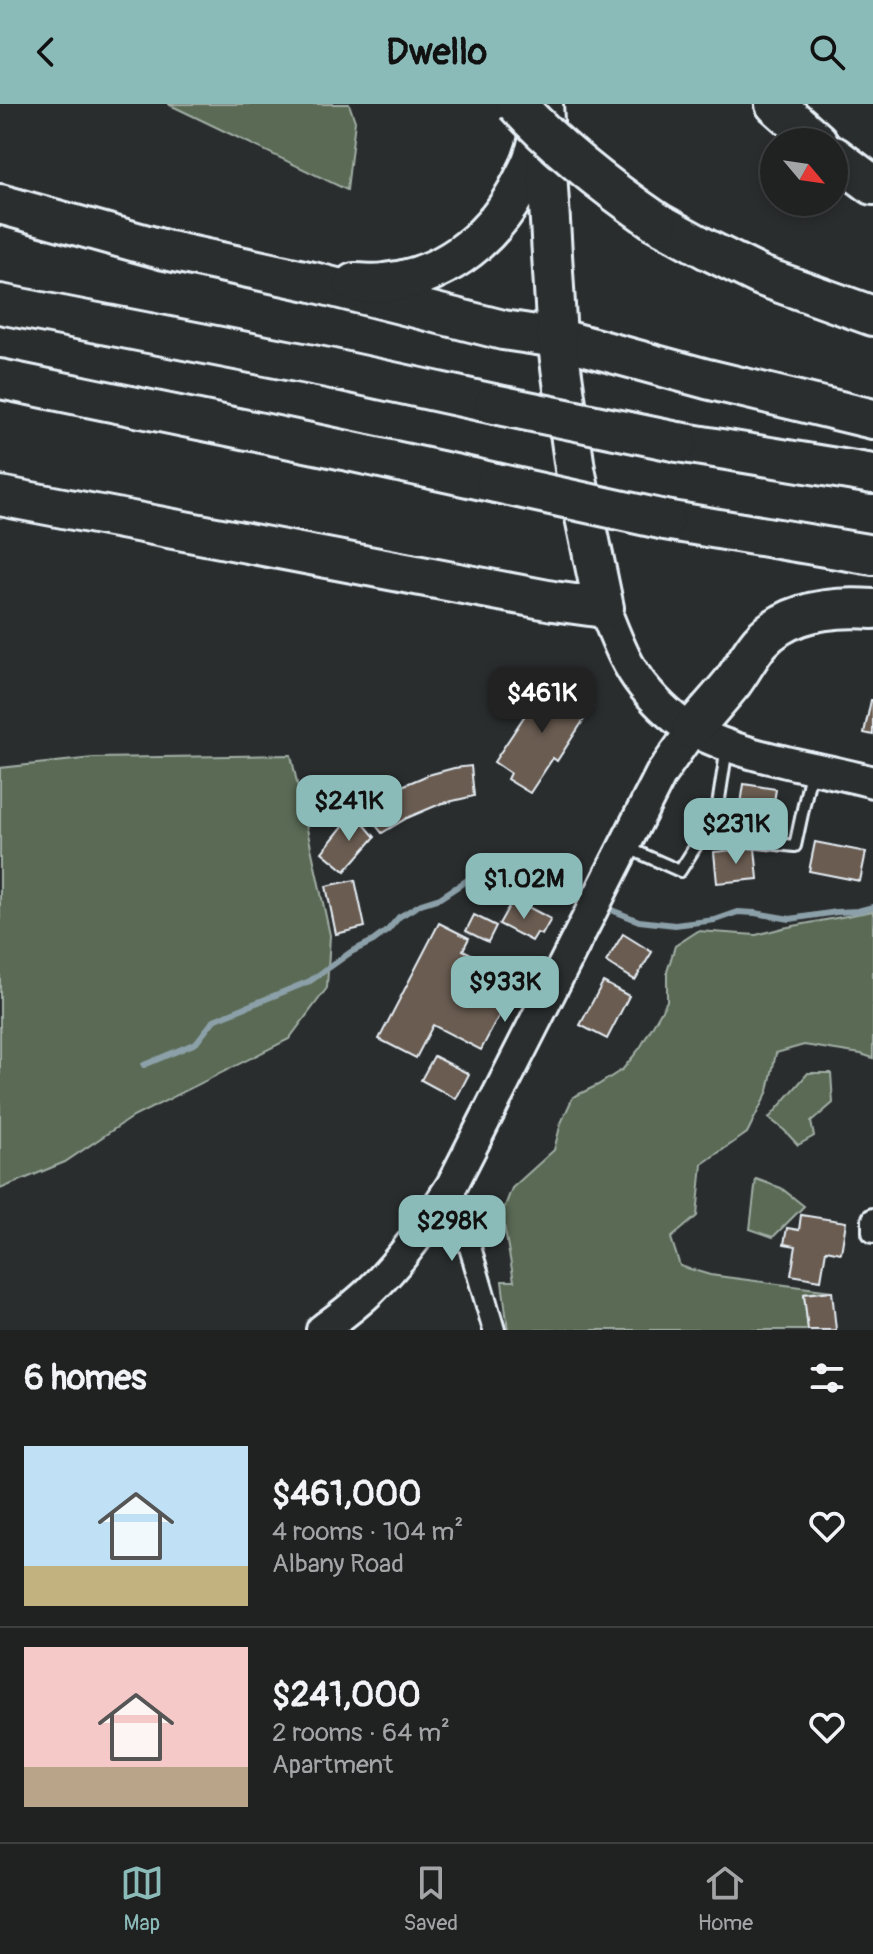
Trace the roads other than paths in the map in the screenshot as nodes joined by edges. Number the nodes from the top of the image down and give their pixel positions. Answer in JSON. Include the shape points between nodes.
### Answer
{"nodes":[{"id":1,"x":775,"y":104,"type":"edge"},
{"id":2,"x":534,"y":106,"type":"edge"},
{"id":3,"x":802,"y":128,"type":"edge"},
{"id":4,"x":848,"y":166,"type":"edge"},
{"id":5,"x":873,"y":185,"type":"edge"},
{"id":6,"x":0,"y":204,"type":"edge"},
{"id":7,"x":313,"y":282,"type":"junction"},
{"id":8,"x":0,"y":304,"type":"edge"},
{"id":9,"x":873,"y":316,"type":"edge"},
{"id":10,"x":557,"y":338,"type":"junction"},
{"id":11,"x":0,"y":379,"type":"edge"},
{"id":12,"x":873,"y":419,"type":"edge"},
{"id":13,"x":873,"y":474,"type":"edge"},
{"id":14,"x":0,"y":496,"type":"edge"},
{"id":15,"x":873,"y":555,"type":"edge"},
{"id":16,"x":604,"y":608,"type":"junction"},
{"id":17,"x":873,"y":609,"type":"edge"},
{"id":18,"x":692,"y":730,"type":"junction"},
{"id":19,"x":727,"y":745,"type":"junction"},
{"id":20,"x":812,"y":767,"type":"junction"},
{"id":21,"x":873,"y":782,"type":"edge"},
{"id":22,"x":713,"y":838,"type":"junction"},
{"id":23,"x":625,"y":846,"type":"junction"},
{"id":24,"x":452,"y":1185,"type":"junction"},
{"id":25,"x":873,"y":1219,"type":"edge"},
{"id":26,"x":873,"y":1232,"type":"edge"},
{"id":27,"x":322,"y":1330,"type":"edge"},
{"id":28,"x":494,"y":1330,"type":"edge"}],
"edges":[{"from":1,"to":3,"type":"highway"},
{"from":2,"to":7,"type":"highway","via":[[535,157],[510,203],[473,246],[421,275],[385,283]]},
{"from":2,"to":9,"type":"highway","bridge":true,"via":[[565,154],[657,222],[761,276]]},
{"from":2,"to":10,"type":"highway"},
{"from":4,"to":5,"type":"highway"},
{"from":6,"to":7,"type":"highway","via":[[165,250]]},
{"from":7,"to":10,"type":"highway"},
{"from":8,"to":13,"type":"highway","bridge":true,"via":[[678,442]]},
{"from":10,"to":12,"type":"highway"},
{"from":10,"to":16,"type":"highway","via":[[575,469]]},
{"from":11,"to":15,"type":"highway","bridge":true,"via":[[665,520]]},
{"from":14,"to":16,"type":"highway"},
{"from":16,"to":18,"type":"street","via":[[642,686]]},
{"from":17,"to":18,"type":"highway","via":[[831,609],[781,623],[760,641]]},
{"from":18,"to":19,"type":"street"},
{"from":18,"to":23,"type":"street","via":[[661,774]]},
{"from":19,"to":20,"type":"street"},
{"from":19,"to":22,"type":"lane"},
{"from":20,"to":21,"type":"street"},
{"from":20,"to":22,"type":"lane","via":[[795,846]]},
{"from":22,"to":23,"type":"lane","via":[[702,836],[680,871]]},
{"from":23,"to":24,"type":"street"},
{"from":24,"to":27,"type":"street","via":[[397,1262]]},
{"from":24,"to":28,"type":"street"},
{"from":25,"to":26,"type":"street"}]}
